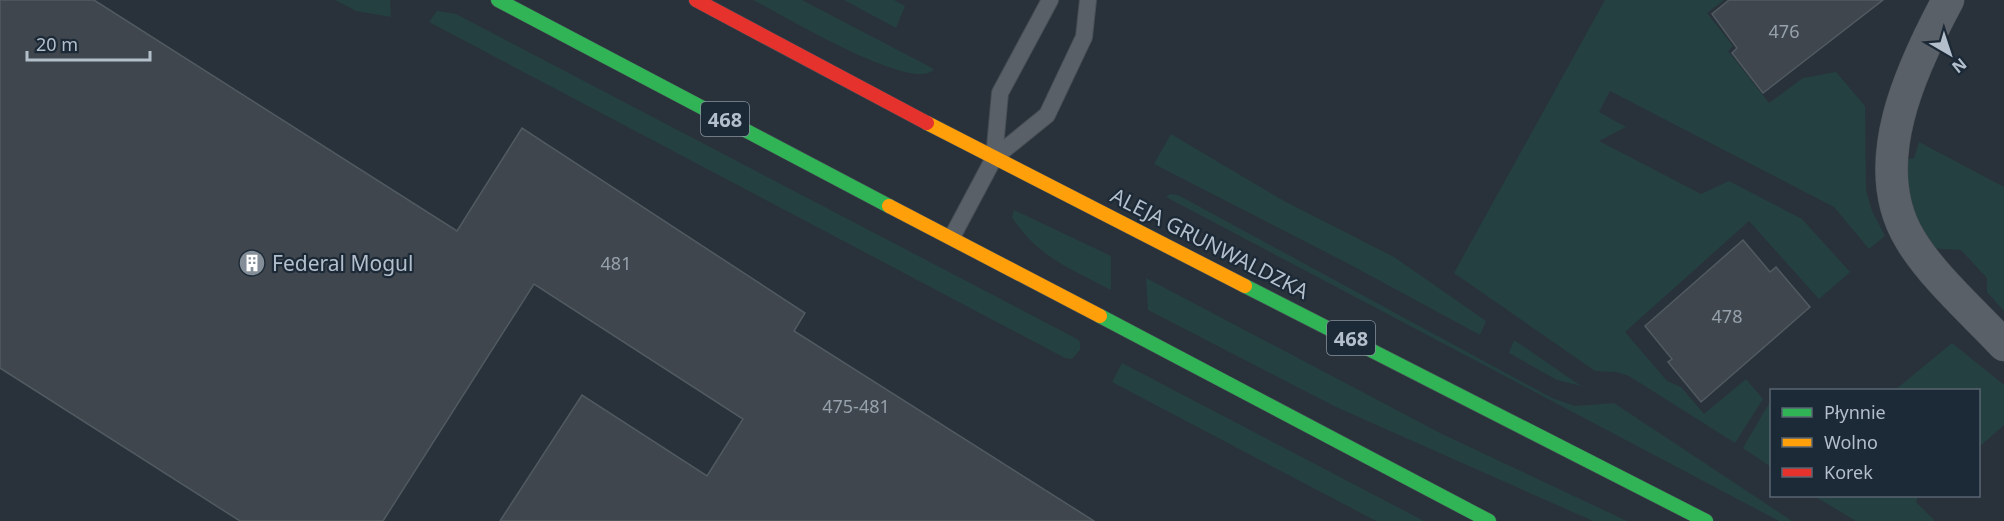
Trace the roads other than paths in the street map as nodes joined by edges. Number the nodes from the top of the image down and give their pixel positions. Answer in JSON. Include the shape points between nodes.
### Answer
{"nodes":[{"id":1,"x":498,"y":0,"type":"edge"},
{"id":2,"x":696,"y":0,"type":"edge"},
{"id":3,"x":1050,"y":0,"type":"edge"},
{"id":4,"x":1088,"y":0,"type":"edge"},
{"id":5,"x":1948,"y":0,"type":"edge"},
{"id":6,"x":994,"y":158,"type":"junction"},
{"id":7,"x":952,"y":237,"type":"junction"},
{"id":8,"x":2004,"y":345,"type":"edge"},
{"id":9,"x":1489,"y":521,"type":"edge"},
{"id":10,"x":1706,"y":521,"type":"edge"}],
"edges":[{"from":1,"to":7,"type":"main road","number":"468"},
{"from":2,"to":6,"type":"main road","name":"ALEJA GRUNWALDZKA","number":"468"},
{"from":3,"to":6,"type":"lane","via":[[1000,93]]},
{"from":4,"to":6,"type":"lane","via":[[1084,37],[1047,115]]},
{"from":5,"to":8,"type":"street","via":[[1900,106],[1892,153],[1897,208],[1917,249]]},
{"from":6,"to":7,"type":"lane"},
{"from":6,"to":10,"type":"main road","name":"ALEJA GRUNWALDZKA","number":"468"},
{"from":7,"to":9,"type":"main road","number":"468"}]}
